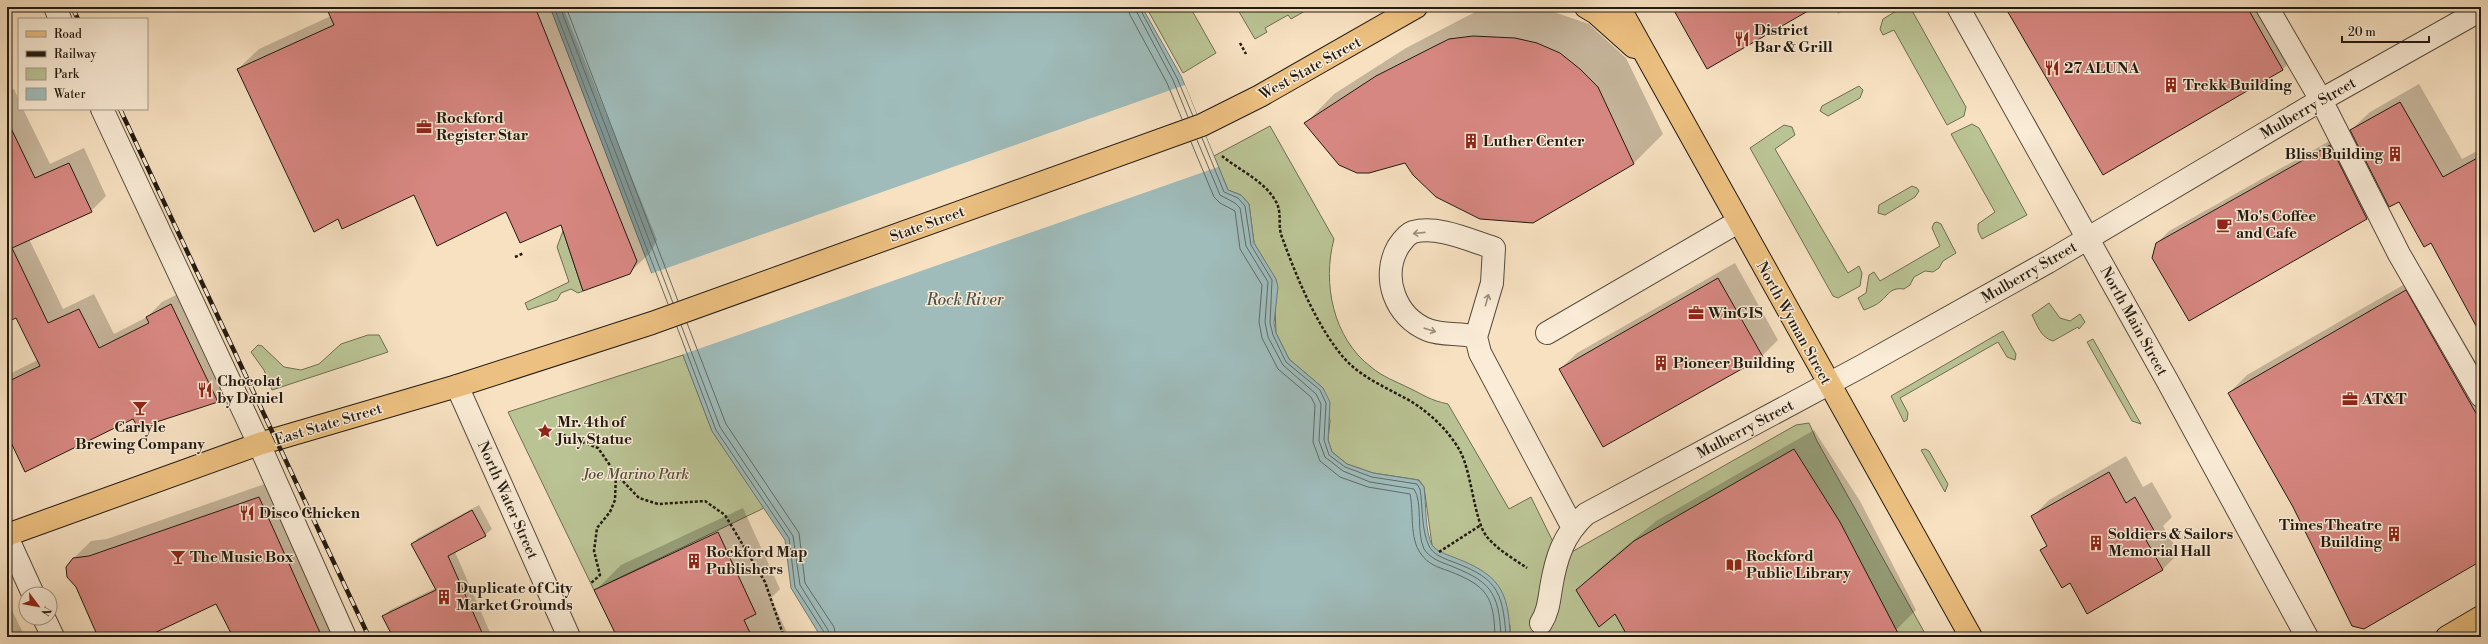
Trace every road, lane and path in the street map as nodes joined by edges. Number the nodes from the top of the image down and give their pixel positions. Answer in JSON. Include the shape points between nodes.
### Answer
{"nodes":[{"id":1,"x":55,"y":7,"type":"edge"},
{"id":2,"x":1319,"y":7,"type":"edge"},
{"id":3,"x":1416,"y":7,"type":"edge"},
{"id":4,"x":1586,"y":7,"type":"edge"},
{"id":5,"x":1619,"y":7,"type":"edge"},
{"id":6,"x":1958,"y":7,"type":"edge"},
{"id":7,"x":2267,"y":7,"type":"edge"},
{"id":8,"x":1321,"y":10,"type":"dead end"},
{"id":9,"x":2481,"y":10,"type":"edge"},
{"id":10,"x":60,"y":18,"type":"edge"},
{"id":11,"x":1240,"y":43,"type":"dead end"},
{"id":12,"x":1246,"y":54,"type":"dead end"},
{"id":13,"x":1650,"y":62,"type":"junction"},
{"id":14,"x":2321,"y":100,"type":"junction"},
{"id":15,"x":102,"y":110,"type":"edge"},
{"id":16,"x":1202,"y":125,"type":"joint"},
{"id":17,"x":1222,"y":156,"type":"dead end"},
{"id":18,"x":1738,"y":222,"type":"junction"},
{"id":19,"x":2088,"y":237,"type":"junction"},
{"id":20,"x":524,"y":253,"type":"dead end"},
{"id":21,"x":515,"y":257,"type":"dead end"},
{"id":22,"x":652,"y":322,"type":"joint"},
{"id":23,"x":1547,"y":333,"type":"dead end"},
{"id":24,"x":1476,"y":337,"type":"junction"},
{"id":25,"x":1828,"y":384,"type":"junction"},
{"id":26,"x":457,"y":386,"type":"junction"},
{"id":27,"x":2481,"y":396,"type":"edge"},
{"id":28,"x":563,"y":435,"type":"dead end"},
{"id":29,"x":259,"y":444,"type":"junction"},
{"id":30,"x":616,"y":474,"type":"junction"},
{"id":31,"x":1481,"y":525,"type":"junction"},
{"id":32,"x":1572,"y":526,"type":"junction"},
{"id":33,"x":7,"y":536,"type":"edge"},
{"id":34,"x":1439,"y":552,"type":"dead end"},
{"id":35,"x":1529,"y":569,"type":"dead end"},
{"id":36,"x":590,"y":584,"type":"dead end"},
{"id":37,"x":29,"y":586,"type":"edge"},
{"id":38,"x":2481,"y":617,"type":"edge"},
{"id":39,"x":1541,"y":623,"type":"dead end"},
{"id":40,"x":48,"y":626,"type":"edge"},
{"id":41,"x":53,"y":637,"type":"edge"},
{"id":42,"x":345,"y":637,"type":"edge"},
{"id":43,"x":570,"y":637,"type":"edge"},
{"id":44,"x":784,"y":637,"type":"edge"},
{"id":45,"x":1971,"y":637,"type":"edge"},
{"id":46,"x":2307,"y":637,"type":"edge"},
{"id":47,"x":2447,"y":637,"type":"edge"}],
"edges":[{"from":1,"to":10,"type":"street"},
{"from":2,"to":8,"type":"path"},
{"from":3,"to":16,"type":"main road","name":"West State Street","via":[[1260,96]]},
{"from":4,"to":13,"type":"main road","via":[[1620,33]]},
{"from":5,"to":13,"type":"main road","name":"North Wyman Street"},
{"from":6,"to":19,"type":"street","name":"North Main Street"},
{"from":7,"to":14,"type":"street"},
{"from":9,"to":14,"type":"street","name":"Mulberry Street"},
{"from":11,"to":12,"type":"path"},
{"from":13,"to":18,"type":"main road","name":"North Wyman Street"},
{"from":14,"to":19,"type":"street","name":"Mulberry Street"},
{"from":14,"to":27,"type":"street","via":[[2399,254]]},
{"from":15,"to":29,"type":"street"},
{"from":16,"to":22,"type":"main road","name":"State Street"},
{"from":17,"to":31,"type":"path","via":[[1275,198],[1280,208],[1281,236],[1299,279],[1333,343],[1341,353],[1358,371],[1403,396],[1426,412],[1446,431],[1460,451],[1468,469]]},
{"from":18,"to":23,"type":"street"},
{"from":18,"to":25,"type":"main road","name":"North Wyman Street"},
{"from":19,"to":25,"type":"street","name":"Mulberry Street","via":[[2048,262]]},
{"from":19,"to":46,"type":"street","name":"North Main Street"},
{"from":20,"to":21,"type":"path"},
{"from":22,"to":26,"type":"main road","name":"East State Street"},
{"from":24,"to":24,"type":"street","one_way":true,"via":[[1492,283],[1494,248],[1453,235],[1413,232],[1402,240],[1393,256],[1390,273],[1395,300],[1402,311],[1428,330],[1464,333]]},
{"from":24,"to":32,"type":"street","via":[[1480,353]]},
{"from":25,"to":32,"type":"street","name":"Mulberry Street","via":[[1586,514]]},
{"from":25,"to":45,"type":"main road","name":"North Wyman Street"},
{"from":26,"to":29,"type":"main road","name":"East State Street"},
{"from":26,"to":43,"type":"street","name":"North Water Street"},
{"from":28,"to":30,"type":"path","via":[[598,448]]},
{"from":29,"to":33,"type":"main road","name":"East State Street"},
{"from":29,"to":42,"type":"street"},
{"from":30,"to":36,"type":"path","via":[[615,500],[610,512],[597,528],[594,551],[600,575]]},
{"from":30,"to":44,"type":"path","via":[[639,498],[658,504],[705,501],[725,515],[765,582]]},
{"from":31,"to":34,"type":"path"},
{"from":31,"to":35,"type":"path","via":[[1486,536],[1507,555]]},
{"from":32,"to":39,"type":"street","via":[[1556,558],[1547,613]]},
{"from":33,"to":37,"type":"street"},
{"from":38,"to":47,"type":"main road"},
{"from":40,"to":41,"type":"street"}]}
